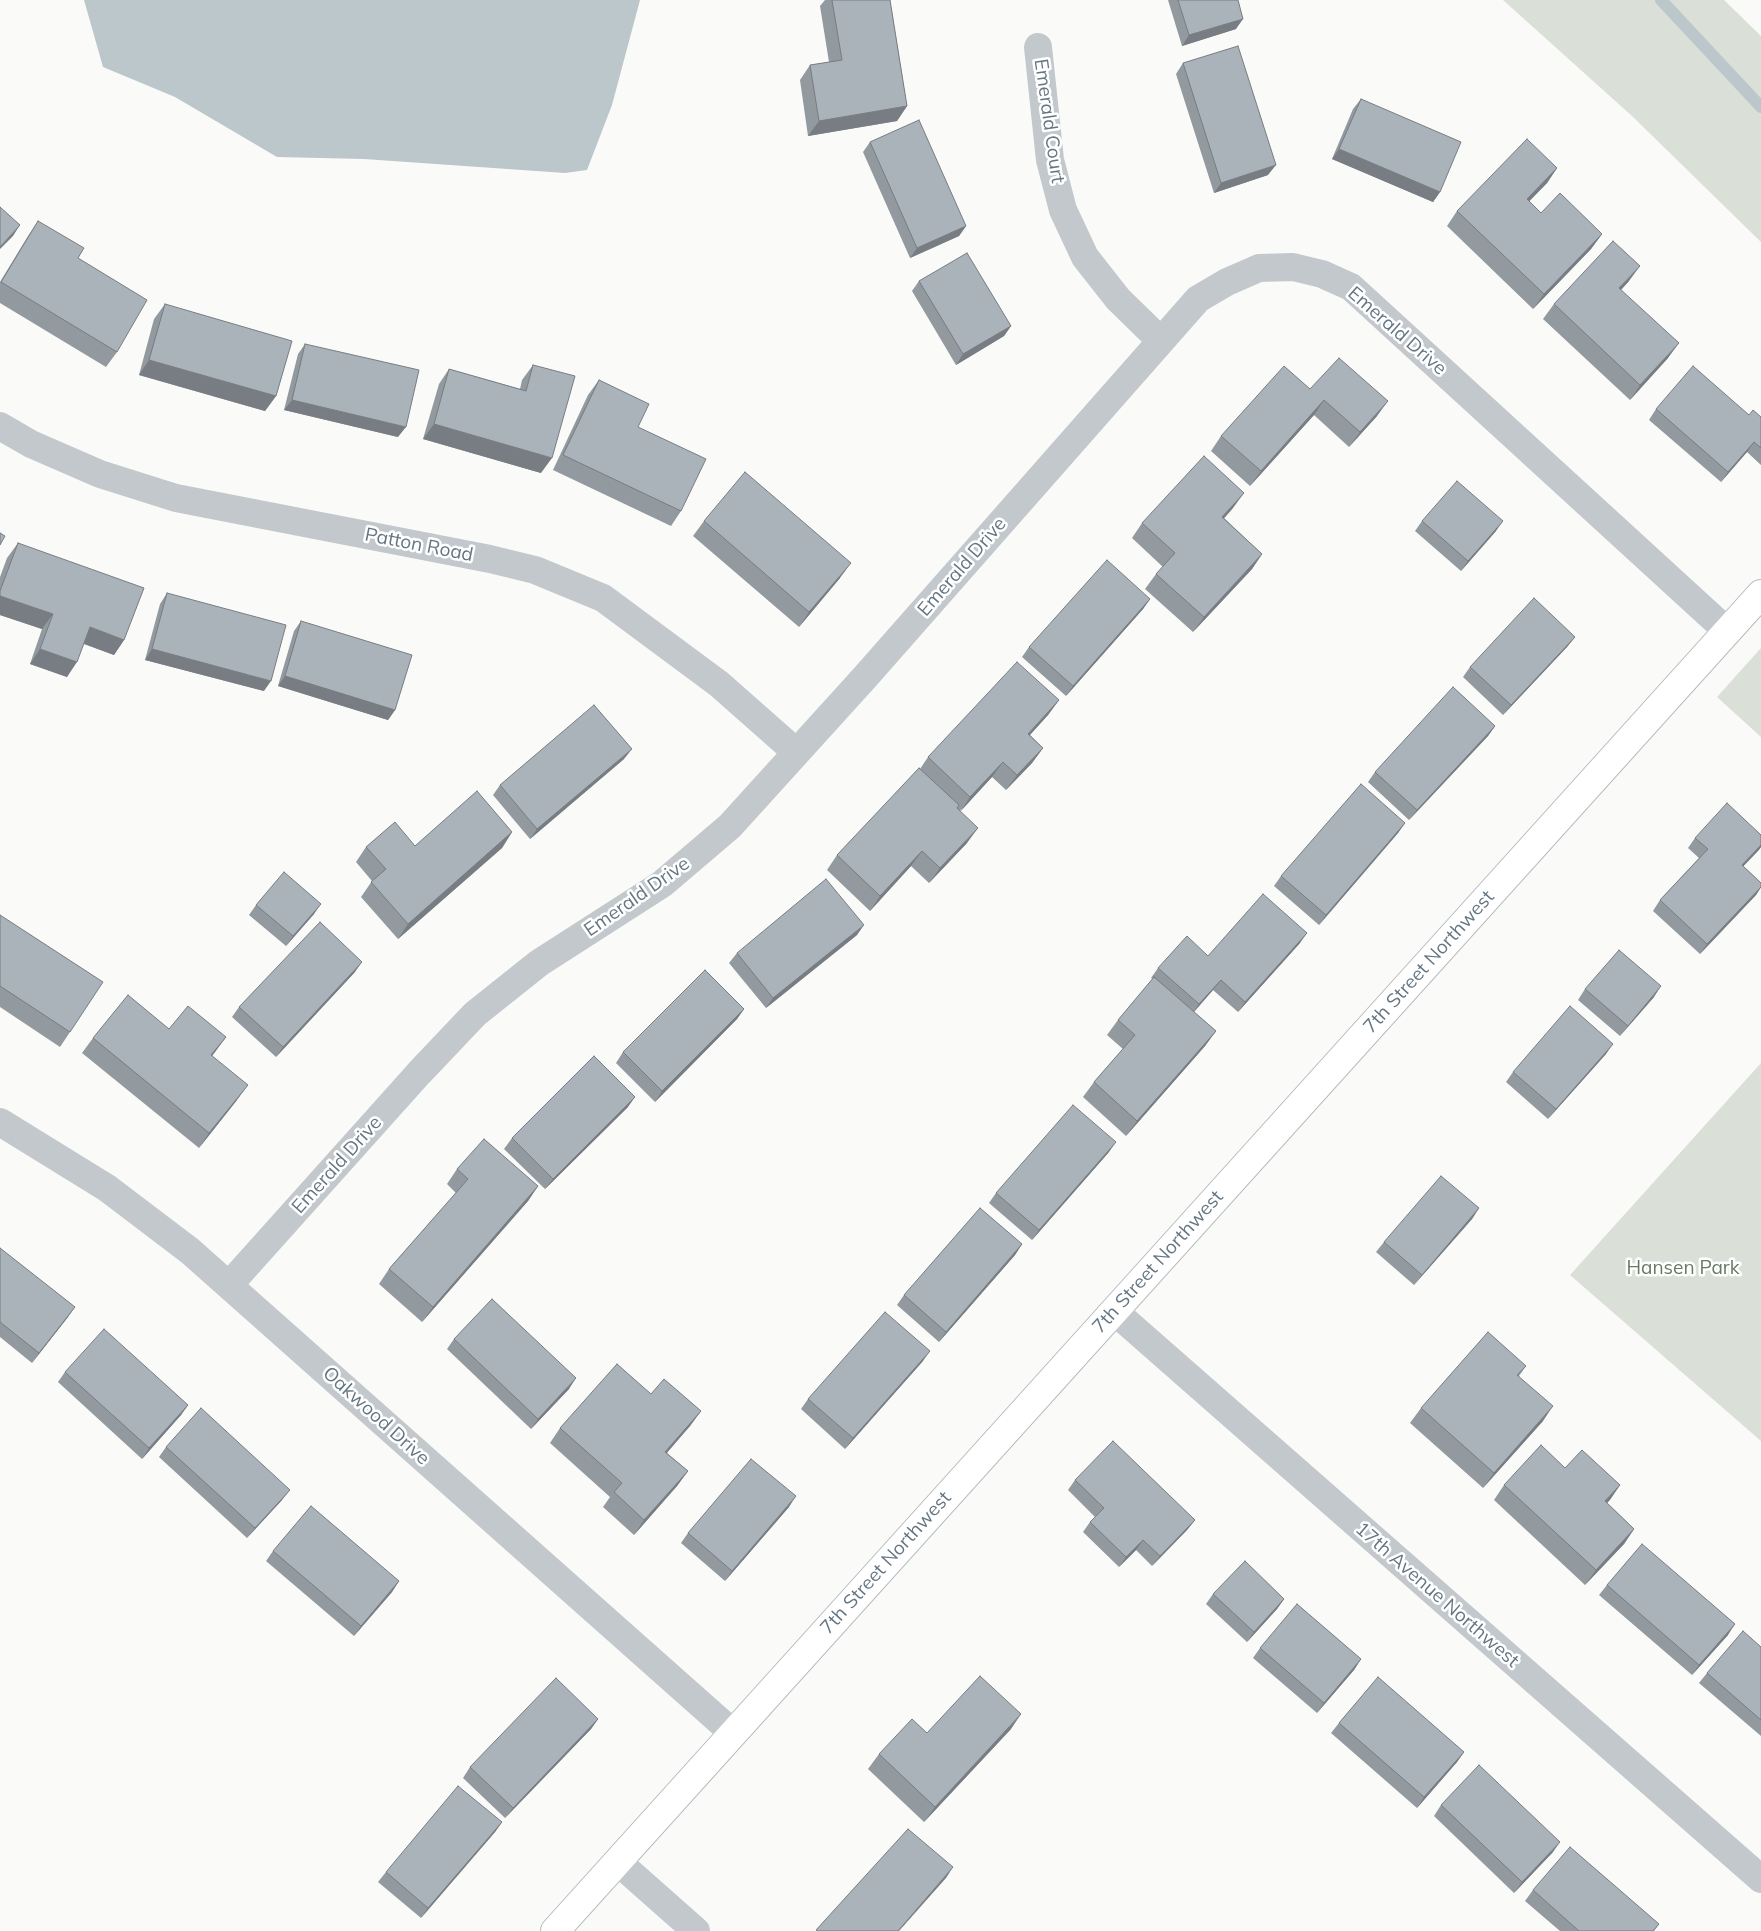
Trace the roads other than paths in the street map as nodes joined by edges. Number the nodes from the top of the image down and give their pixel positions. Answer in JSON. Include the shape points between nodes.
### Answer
{"nodes":[{"id":1,"x":1038,"y":46,"type":"dead end"},
{"id":2,"x":1161,"y":342,"type":"junction"},
{"id":3,"x":0,"y":426,"type":"edge"},
{"id":4,"x":1761,"y":594,"type":"edge"},
{"id":5,"x":1727,"y":631,"type":"junction"},
{"id":6,"x":796,"y":752,"type":"junction"},
{"id":7,"x":0,"y":1122,"type":"edge"},
{"id":8,"x":229,"y":1286,"type":"junction"},
{"id":9,"x":1114,"y":1311,"type":"junction"},
{"id":10,"x":733,"y":1734,"type":"junction"},
{"id":11,"x":618,"y":1862,"type":"junction"},
{"id":12,"x":1761,"y":1879,"type":"edge"},
{"id":13,"x":555,"y":1931,"type":"edge"},
{"id":14,"x":696,"y":1931,"type":"edge"}],
"edges":[{"from":1,"to":2,"type":"street","name":"Emerald Court","via":[[1050,160],[1063,210],[1085,258],[1118,299]]},
{"from":2,"to":5,"type":"street","name":"Emerald Drive","via":[[1198,299],[1259,268],[1293,267],[1322,274],[1351,287]]},
{"from":2,"to":6,"type":"street","name":"Emerald Drive"},
{"from":3,"to":6,"type":"street","name":"Patton Road","via":[[31,444],[100,474],[176,498],[535,570],[603,598],[719,684]]},
{"from":4,"to":5,"type":"street","name":"7th Street Northwest"},
{"from":5,"to":9,"type":"street","name":"7th Street Northwest"},
{"from":6,"to":8,"type":"street","name":"Emerald Drive","via":[[730,826],[662,884],[539,963],[475,1014],[418,1073]]},
{"from":7,"to":8,"type":"street","name":"Oakwood Drive","via":[[107,1188],[190,1251]]},
{"from":8,"to":10,"type":"street","name":"Oakwood Drive"},
{"from":9,"to":10,"type":"street","name":"7th Street Northwest"},
{"from":9,"to":12,"type":"street","name":"17th Avenue Northwest"},
{"from":10,"to":11,"type":"street","name":"7th Street Northwest"},
{"from":11,"to":13,"type":"street","name":"7th Street Northwest"},
{"from":11,"to":14,"type":"street"}]}
